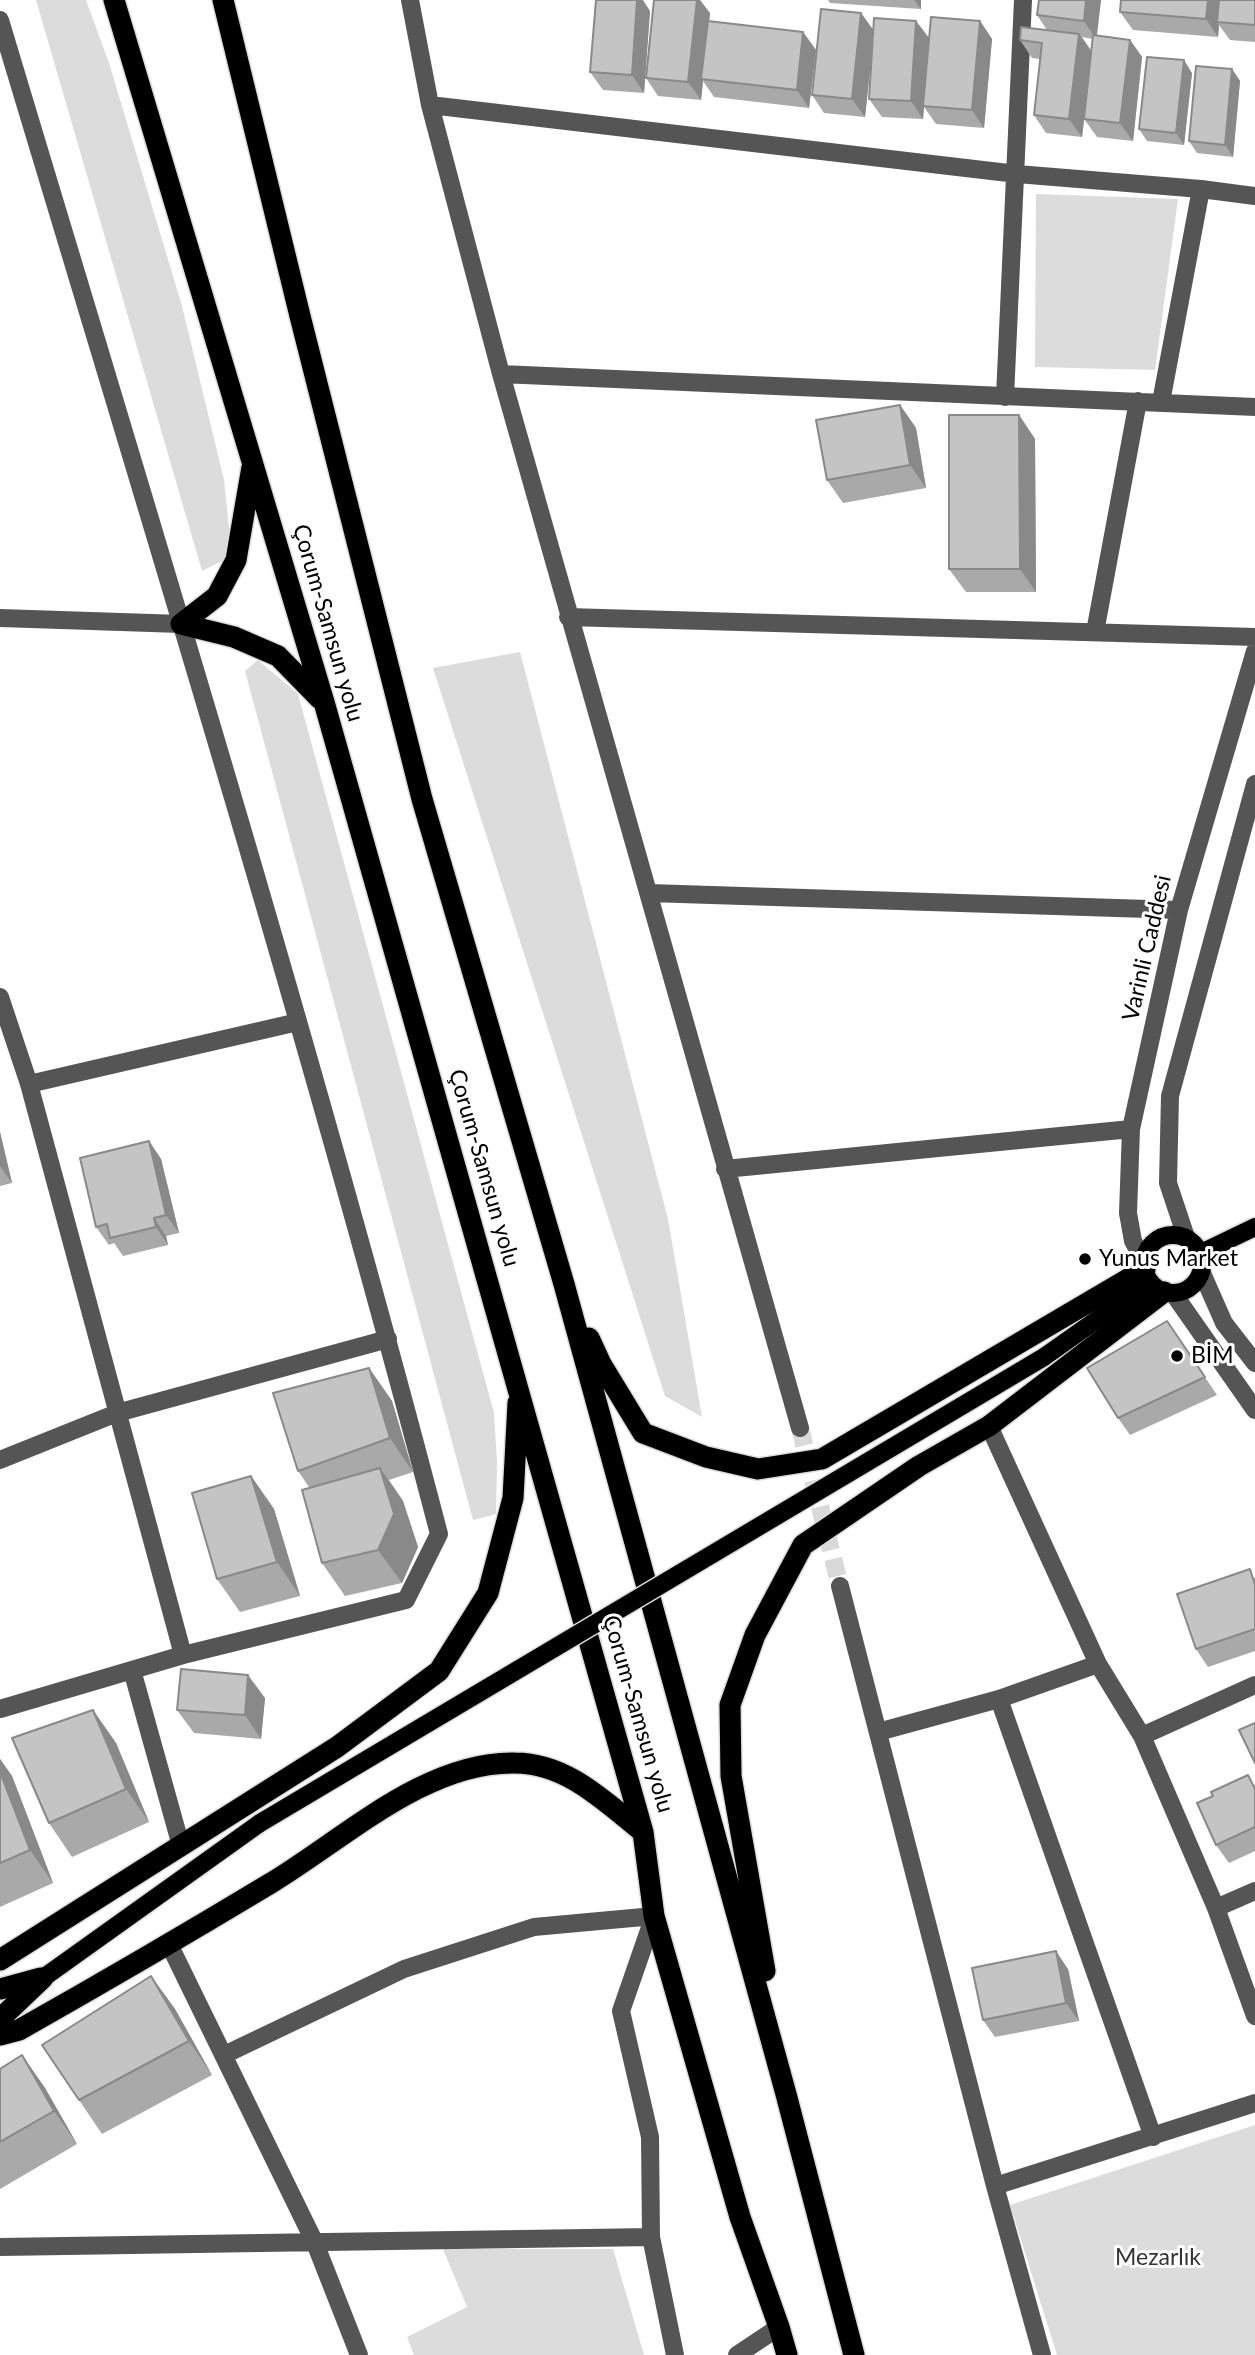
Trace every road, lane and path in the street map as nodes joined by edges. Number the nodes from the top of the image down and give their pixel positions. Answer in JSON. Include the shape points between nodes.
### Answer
{"nodes":[{"id":1,"x":114,"y":0,"type":"edge"},
{"id":2,"x":223,"y":0,"type":"edge"},
{"id":3,"x":410,"y":0,"type":"edge"},
{"id":4,"x":1023,"y":0,"type":"edge"},
{"id":5,"x":0,"y":20,"type":"edge"},
{"id":6,"x":430,"y":105,"type":"junction"},
{"id":7,"x":1017,"y":174,"type":"junction"},
{"id":8,"x":1201,"y":189,"type":"junction"},
{"id":9,"x":1255,"y":196,"type":"edge"},
{"id":10,"x":501,"y":374,"type":"junction"},
{"id":11,"x":1005,"y":397,"type":"junction"},
{"id":12,"x":1138,"y":401,"type":"junction"},
{"id":13,"x":1161,"y":402,"type":"junction"},
{"id":14,"x":1255,"y":407,"type":"edge"},
{"id":15,"x":253,"y":459,"type":"junction"},
{"id":16,"x":568,"y":617,"type":"junction"},
{"id":17,"x":0,"y":618,"type":"edge"},
{"id":18,"x":181,"y":624,"type":"junction"},
{"id":19,"x":1095,"y":632,"type":"junction"},
{"id":20,"x":1255,"y":637,"type":"edge"},
{"id":21,"x":1255,"y":651,"type":"edge"},
{"id":22,"x":324,"y":702,"type":"junction"},
{"id":23,"x":1254,"y":793,"type":"edge"},
{"id":24,"x":649,"y":893,"type":"junction"},
{"id":25,"x":1179,"y":910,"type":"junction"},
{"id":26,"x":1,"y":1005,"type":"edge"},
{"id":27,"x":298,"y":1022,"type":"junction"},
{"id":28,"x":29,"y":1084,"type":"junction"},
{"id":29,"x":1131,"y":1129,"type":"junction"},
{"id":30,"x":725,"y":1170,"type":"junction"},
{"id":31,"x":1255,"y":1227,"type":"edge"},
{"id":32,"x":1186,"y":1237,"type":"junction"},
{"id":33,"x":1201,"y":1253,"type":"junction"},
{"id":34,"x":1202,"y":1273,"type":"junction"},
{"id":35,"x":1155,"y":1280,"type":"junction"},
{"id":36,"x":564,"y":1284,"type":"junction"},
{"id":37,"x":388,"y":1339,"type":"junction"},
{"id":38,"x":1255,"y":1363,"type":"edge"},
{"id":39,"x":519,"y":1387,"type":"junction"},
{"id":40,"x":1255,"y":1410,"type":"edge"},
{"id":41,"x":117,"y":1413,"type":"junction"},
{"id":42,"x":989,"y":1426,"type":"junction"},
{"id":43,"x":800,"y":1428,"type":"tunnel mouth"},
{"id":44,"x":0,"y":1460,"type":"edge"},
{"id":45,"x":840,"y":1587,"type":"tunnel mouth"},
{"id":46,"x":183,"y":1655,"type":"junction"},
{"id":47,"x":1098,"y":1664,"type":"junction"},
{"id":48,"x":132,"y":1670,"type":"junction"},
{"id":49,"x":1255,"y":1685,"type":"edge"},
{"id":50,"x":999,"y":1699,"type":"junction"},
{"id":51,"x":0,"y":1709,"type":"edge"},
{"id":52,"x":878,"y":1732,"type":"junction"},
{"id":53,"x":1142,"y":1736,"type":"junction"},
{"id":54,"x":643,"y":1832,"type":"junction"},
{"id":55,"x":181,"y":1846,"type":"junction"},
{"id":56,"x":1255,"y":1891,"type":"edge"},
{"id":57,"x":1216,"y":1908,"type":"junction"},
{"id":58,"x":654,"y":1916,"type":"junction"},
{"id":59,"x":169,"y":1944,"type":"junction"},
{"id":60,"x":0,"y":1960,"type":"edge"},
{"id":61,"x":43,"y":1978,"type":"junction"},
{"id":62,"x":0,"y":1989,"type":"edge"},
{"id":63,"x":1255,"y":2015,"type":"edge"},
{"id":64,"x":0,"y":2019,"type":"edge"},
{"id":65,"x":0,"y":2035,"type":"edge"},
{"id":66,"x":224,"y":2055,"type":"junction"},
{"id":67,"x":786,"y":2094,"type":"junction"},
{"id":68,"x":1255,"y":2103,"type":"edge"},
{"id":69,"x":1153,"y":2137,"type":"junction"},
{"id":70,"x":995,"y":2186,"type":"junction"},
{"id":71,"x":651,"y":2236,"type":"junction"},
{"id":72,"x":315,"y":2243,"type":"junction"},
{"id":73,"x":0,"y":2247,"type":"edge"},
{"id":74,"x":779,"y":2327,"type":"junction"},
{"id":75,"x":359,"y":2355,"type":"edge"},
{"id":76,"x":675,"y":2355,"type":"edge"},
{"id":77,"x":737,"y":2355,"type":"edge"},
{"id":78,"x":787,"y":2355,"type":"edge"},
{"id":79,"x":854,"y":2355,"type":"edge"},
{"id":80,"x":1042,"y":2355,"type":"edge"}],
"edges":[{"from":1,"to":15,"type":"highway","name":"Çorum-Samsun yolu"},
{"from":2,"to":36,"type":"highway","name":"Çorum-Samsun yolu","via":[[422,799]]},
{"from":3,"to":6,"type":"street"},
{"from":4,"to":7,"type":"street"},
{"from":5,"to":18,"type":"street"},
{"from":6,"to":7,"type":"street"},
{"from":6,"to":10,"type":"street"},
{"from":7,"to":8,"type":"street"},
{"from":7,"to":11,"type":"street"},
{"from":8,"to":9,"type":"street"},
{"from":8,"to":13,"type":"street"},
{"from":10,"to":11,"type":"street"},
{"from":10,"to":16,"type":"street"},
{"from":11,"to":12,"type":"street"},
{"from":12,"to":13,"type":"street"},
{"from":12,"to":19,"type":"street"},
{"from":13,"to":14,"type":"street"},
{"from":15,"to":18,"type":"highway","via":[[236,560],[217,596]]},
{"from":15,"to":22,"type":"highway","name":"Çorum-Samsun yolu"},
{"from":16,"to":19,"type":"street"},
{"from":16,"to":24,"type":"street"},
{"from":17,"to":18,"type":"street"},
{"from":18,"to":22,"type":"highway","via":[[234,637],[278,656]]},
{"from":18,"to":27,"type":"street"},
{"from":19,"to":20,"type":"street"},
{"from":21,"to":25,"type":"street","name":"Varinli Caddesi"},
{"from":22,"to":39,"type":"highway","name":"Çorum-Samsun yolu"},
{"from":23,"to":32,"type":"street","via":[[1170,1096],[1168,1183]]},
{"from":24,"to":25,"type":"street"},
{"from":24,"to":30,"type":"street"},
{"from":25,"to":29,"type":"street","name":"Varinli Caddesi"},
{"from":26,"to":28,"type":"street"},
{"from":27,"to":28,"type":"street"},
{"from":27,"to":37,"type":"street"},
{"from":28,"to":41,"type":"street"},
{"from":29,"to":30,"type":"street"},
{"from":29,"to":35,"type":"street","name":"Varinli Caddesi","via":[[1128,1213],[1133,1241]]},
{"from":30,"to":43,"type":"street"},
{"from":31,"to":33,"type":"main road"},
{"from":32,"to":33,"type":"main road"},
{"from":32,"to":35,"type":"main road","via":[[1171,1234],[1150,1246]]},
{"from":33,"to":34,"type":"main road"},
{"from":34,"to":35,"type":"main road","via":[[1194,1286],[1181,1293]]},
{"from":34,"to":38,"type":"street","via":[[1224,1324]]},
{"from":35,"to":36,"type":"highway","via":[[822,1459],[758,1469],[706,1457],[643,1433],[601,1364]]},
{"from":35,"to":40,"type":"street","name":"Varinli Caddesi"},
{"from":35,"to":42,"type":"highway"},
{"from":35,"to":61,"type":"main road","bridge":true,"via":[[1044,1357],[260,1824]]},
{"from":36,"to":67,"type":"highway","name":"Çorum-Samsun yolu"},
{"from":37,"to":41,"type":"street"},
{"from":37,"to":46,"type":"street","via":[[439,1534],[406,1600]]},
{"from":39,"to":54,"type":"highway","name":"Çorum-Samsun yolu"},
{"from":39,"to":55,"type":"highway","via":[[513,1498],[488,1592],[439,1671],[337,1747]]},
{"from":41,"to":44,"type":"street"},
{"from":41,"to":46,"type":"street"},
{"from":42,"to":47,"type":"street"},
{"from":42,"to":67,"type":"highway","via":[[919,1466],[803,1545],[755,1635],[730,1705],[731,1776]]},
{"from":45,"to":52,"type":"street"},
{"from":46,"to":48,"type":"street"},
{"from":47,"to":50,"type":"street"},
{"from":47,"to":53,"type":"street"},
{"from":48,"to":51,"type":"street"},
{"from":48,"to":55,"type":"street"},
{"from":49,"to":53,"type":"street"},
{"from":50,"to":52,"type":"street"},
{"from":50,"to":69,"type":"street"},
{"from":52,"to":70,"type":"street"},
{"from":53,"to":57,"type":"street"},
{"from":54,"to":58,"type":"highway","name":"Çorum-Samsun yolu"},
{"from":54,"to":59,"type":"highway","via":[[583,1784],[551,1769],[518,1762],[489,1764],[424,1786],[395,1802]]},
{"from":55,"to":60,"type":"highway"},
{"from":56,"to":57,"type":"street"},
{"from":57,"to":63,"type":"street"},
{"from":58,"to":66,"type":"street","via":[[534,1927],[404,1969]]},
{"from":58,"to":71,"type":"street","via":[[621,2011],[650,2137]]},
{"from":58,"to":74,"type":"highway","name":"Çorum-Samsun yolu","via":[[740,2217]]},
{"from":59,"to":65,"type":"highway","via":[[19,2030]]},
{"from":59,"to":66,"type":"street"},
{"from":61,"to":62,"type":"highway"},
{"from":61,"to":64,"type":"highway"},
{"from":66,"to":72,"type":"street"},
{"from":67,"to":79,"type":"highway","name":"Çorum-Samsun yolu"},
{"from":68,"to":69,"type":"street"},
{"from":69,"to":70,"type":"street"},
{"from":70,"to":80,"type":"street"},
{"from":71,"to":72,"type":"street"},
{"from":71,"to":76,"type":"street"},
{"from":72,"to":73,"type":"street"},
{"from":72,"to":75,"type":"street"},
{"from":74,"to":77,"type":"street"},
{"from":74,"to":78,"type":"highway","name":"Çorum-Samsun yolu"}]}
